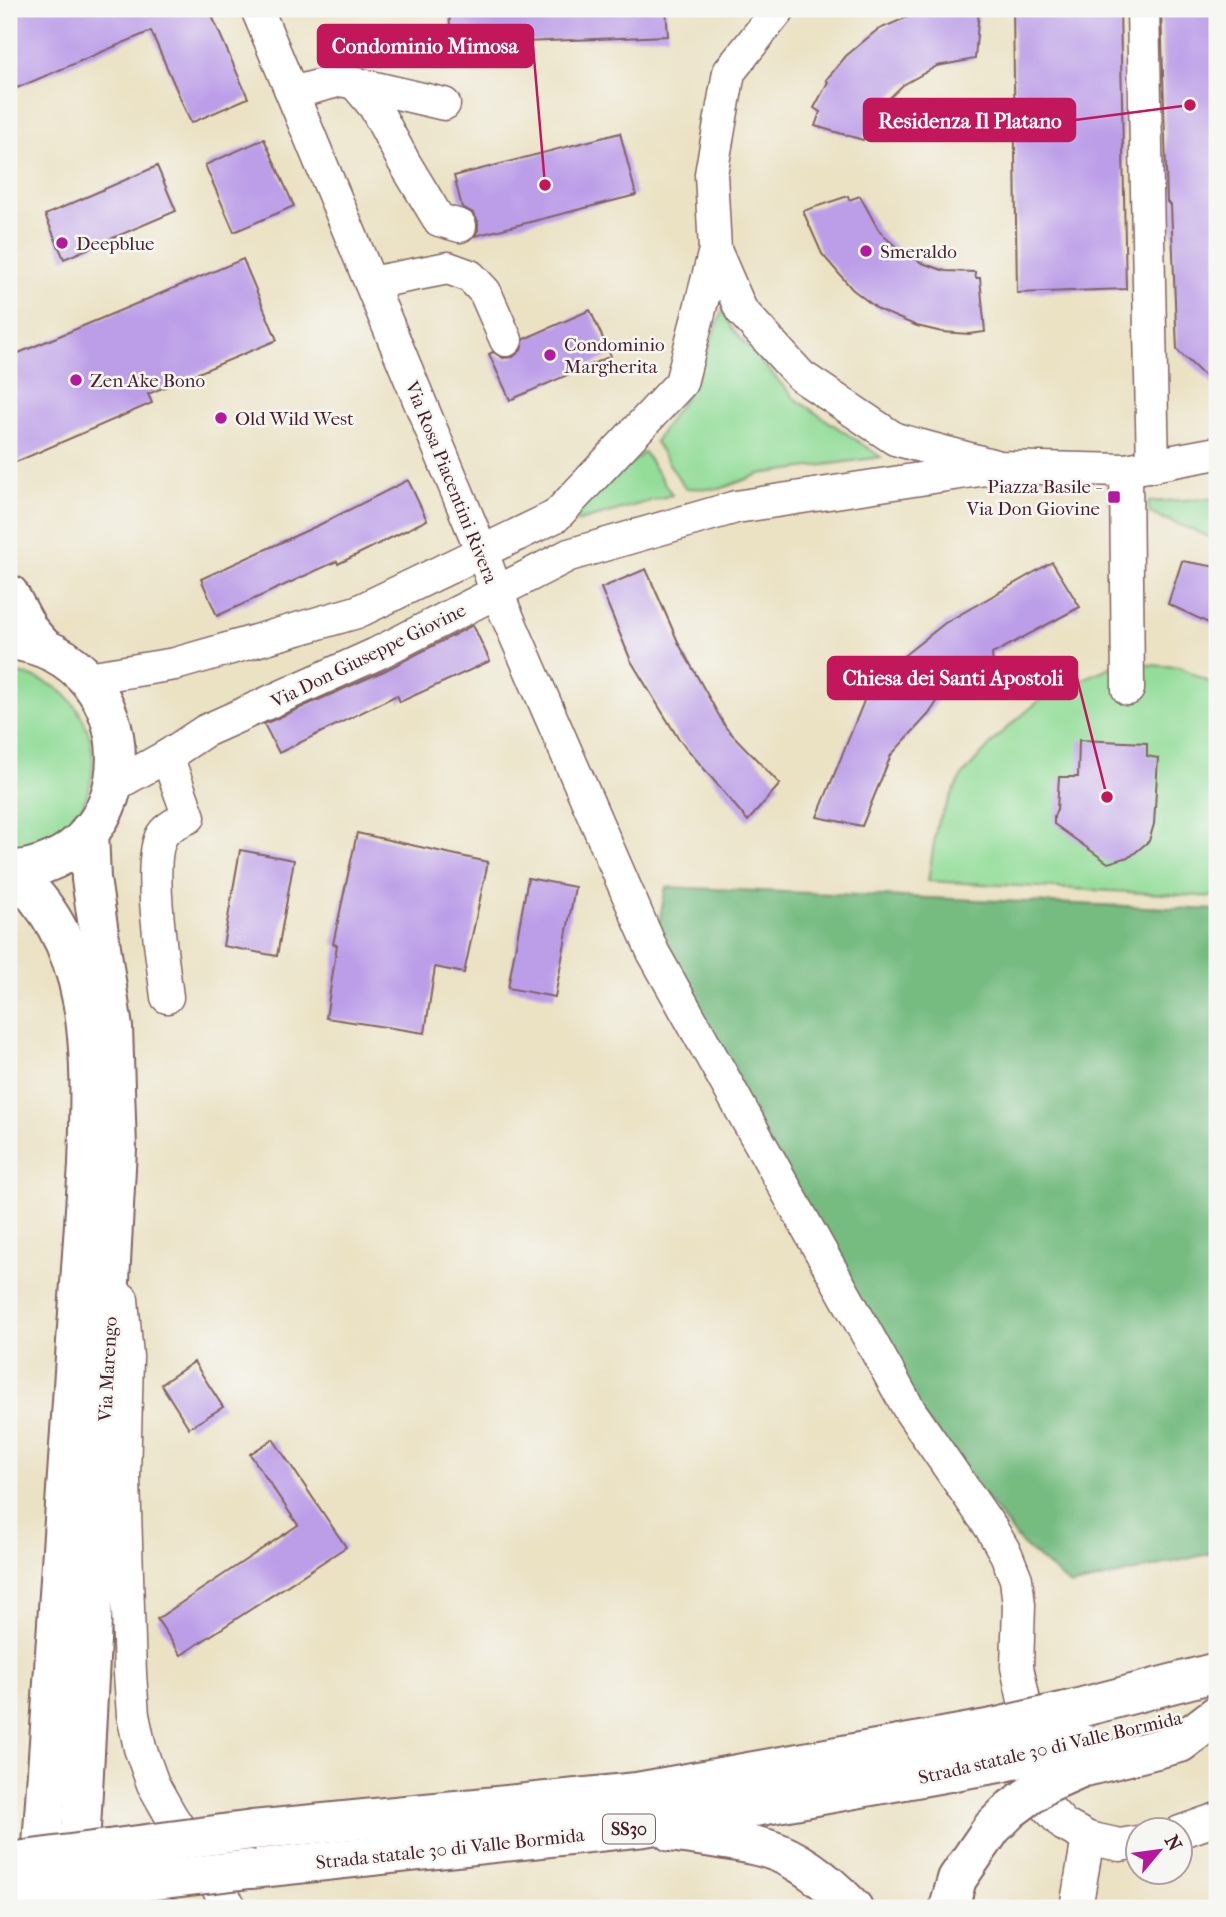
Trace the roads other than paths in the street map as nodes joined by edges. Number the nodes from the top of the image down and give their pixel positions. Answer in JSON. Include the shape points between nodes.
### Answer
{"nodes":[{"id":1,"x":257,"y":9,"type":"edge"},
{"id":2,"x":779,"y":9,"type":"edge"},
{"id":3,"x":1143,"y":9,"type":"edge"},
{"id":4,"x":355,"y":83,"type":"junction"},
{"id":5,"x":292,"y":93,"type":"junction"},
{"id":6,"x":444,"y":104,"type":"dead end"},
{"id":7,"x":460,"y":226,"type":"dead end"},
{"id":8,"x":715,"y":250,"type":"junction"},
{"id":9,"x":371,"y":283,"type":"junction"},
{"id":10,"x":506,"y":340,"type":"dead end"},
{"id":11,"x":1217,"y":453,"type":"edge"},
{"id":12,"x":999,"y":467,"type":"junction"},
{"id":13,"x":1139,"y":468,"type":"junction"},
{"id":14,"x":1217,"y":472,"type":"edge"},
{"id":15,"x":482,"y":552,"type":"junction"},
{"id":16,"x":497,"y":593,"type":"junction"},
{"id":17,"x":9,"y":594,"type":"edge"},
{"id":18,"x":27,"y":644,"type":"edge"},
{"id":19,"x":87,"y":678,"type":"junction"},
{"id":20,"x":1128,"y":689,"type":"dead end"},
{"id":21,"x":167,"y":756,"type":"junction"},
{"id":22,"x":113,"y":786,"type":"junction"},
{"id":23,"x":89,"y":831,"type":"junction"},
{"id":24,"x":9,"y":871,"type":"edge"},
{"id":25,"x":167,"y":997,"type":"dead end"},
{"id":26,"x":115,"y":1224,"type":"junction"},
{"id":27,"x":1216,"y":1685,"type":"edge"},
{"id":28,"x":1217,"y":1715,"type":"edge"},
{"id":29,"x":1080,"y":1741,"type":"junction"},
{"id":30,"x":999,"y":1745,"type":"junction"},
{"id":31,"x":1217,"y":1819,"type":"edge"},
{"id":32,"x":645,"y":1827,"type":"junction"},
{"id":33,"x":1194,"y":1827,"type":"edge"},
{"id":34,"x":1088,"y":1838,"type":"junction"},
{"id":35,"x":1124,"y":1844,"type":"edge"},
{"id":36,"x":9,"y":1862,"type":"edge"},
{"id":37,"x":9,"y":1897,"type":"edge"},
{"id":38,"x":38,"y":1908,"type":"edge"},
{"id":39,"x":76,"y":1908,"type":"edge"},
{"id":40,"x":231,"y":1908,"type":"edge"},
{"id":41,"x":853,"y":1908,"type":"edge"},
{"id":42,"x":949,"y":1908,"type":"edge"},
{"id":43,"x":1076,"y":1908,"type":"edge"}],
"edges":[{"from":1,"to":5,"type":"street","name":"Via Rosa Piacentini Rivera"},
{"from":2,"to":8,"type":"street","via":[[729,72],[710,174]]},
{"from":3,"to":13,"type":"street"},
{"from":4,"to":5,"type":"street","via":[[341,80]]},
{"from":4,"to":6,"type":"street"},
{"from":4,"to":7,"type":"street","via":[[375,107],[439,220]]},
{"from":5,"to":9,"type":"street","name":"Via Rosa Piacentini Rivera"},
{"from":8,"to":12,"type":"street","via":[[741,310],[801,376],[895,439]]},
{"from":8,"to":15,"type":"street","via":[[681,383],[555,516]]},
{"from":9,"to":10,"type":"street","via":[[448,268],[470,276],[485,292]]},
{"from":9,"to":15,"type":"street","name":"Via Rosa Piacentini Rivera"},
{"from":11,"to":13,"type":"street"},
{"from":12,"to":13,"type":"street"},
{"from":12,"to":16,"type":"street","name":"Via Don Giuseppe Giovine","via":[[736,507],[569,555]]},
{"from":13,"to":14,"type":"street"},
{"from":13,"to":20,"type":"street"},
{"from":15,"to":16,"type":"street","name":"Via Rosa Piacentini Rivera"},
{"from":15,"to":19,"type":"street","via":[[357,612],[175,664]]},
{"from":16,"to":21,"type":"street","name":"Via Don Giuseppe Giovine","via":[[205,731]]},
{"from":16,"to":34,"type":"street","name":"Via Rosa Piacentini Rivera","via":[[653,952],[910,1411],[1006,1554],[1020,1605],[1017,1667],[1046,1806],[1064,1825]]},
{"from":17,"to":18,"type":"main road","via":[[29,631]]},
{"from":18,"to":19,"type":"main road","via":[[71,663]]},
{"from":19,"to":22,"type":"main road","via":[[112,721],[117,748]]},
{"from":21,"to":22,"type":"street","name":"Via Don Giuseppe Giovine"},
{"from":21,"to":25,"type":"street","via":[[188,817],[162,834],[156,857]]},
{"from":22,"to":23,"type":"main road"},
{"from":23,"to":24,"type":"main road","via":[[51,860]]},
{"from":23,"to":26,"type":"main road","name":"Via Marengo","via":[[116,1063]]},
{"from":24,"to":38,"type":"main road","name":"Via Marengo","via":[[48,911],[70,954],[86,1022],[90,1082]]},
{"from":26,"to":39,"type":"main road","name":"Via Marengo"},
{"from":26,"to":40,"type":"street","via":[[127,1357],[125,1492],[133,1715],[153,1784]]},
{"from":27,"to":29,"type":"main road","name":"Strada statale 30 di Valle Bormida","number":"SS30"},
{"from":28,"to":29,"type":"main road","via":[[1180,1743]]},
{"from":29,"to":30,"type":"main road","name":"Strada statale 30 di Valle Bormida","number":"SS30","bridge":true},
{"from":29,"to":42,"type":"main road","bridge":true,"via":[[1045,1784],[992,1828],[957,1879]]},
{"from":30,"to":32,"type":"main road","name":"Strada statale 30 di Valle Bormida","number":"SS30"},
{"from":30,"to":36,"type":"main road","name":"Strada statale 30 di Valle Bormida","number":"SS30","bridge":true,"via":[[637,1792],[253,1830]]},
{"from":31,"to":33,"type":"street"},
{"from":32,"to":37,"type":"main road","name":"Strada statale 30 di Valle Bormida","number":"SS30","bridge":true},
{"from":32,"to":41,"type":"main road","via":[[769,1849],[806,1867]]},
{"from":34,"to":35,"type":"street"},
{"from":34,"to":43,"type":"street"}]}
